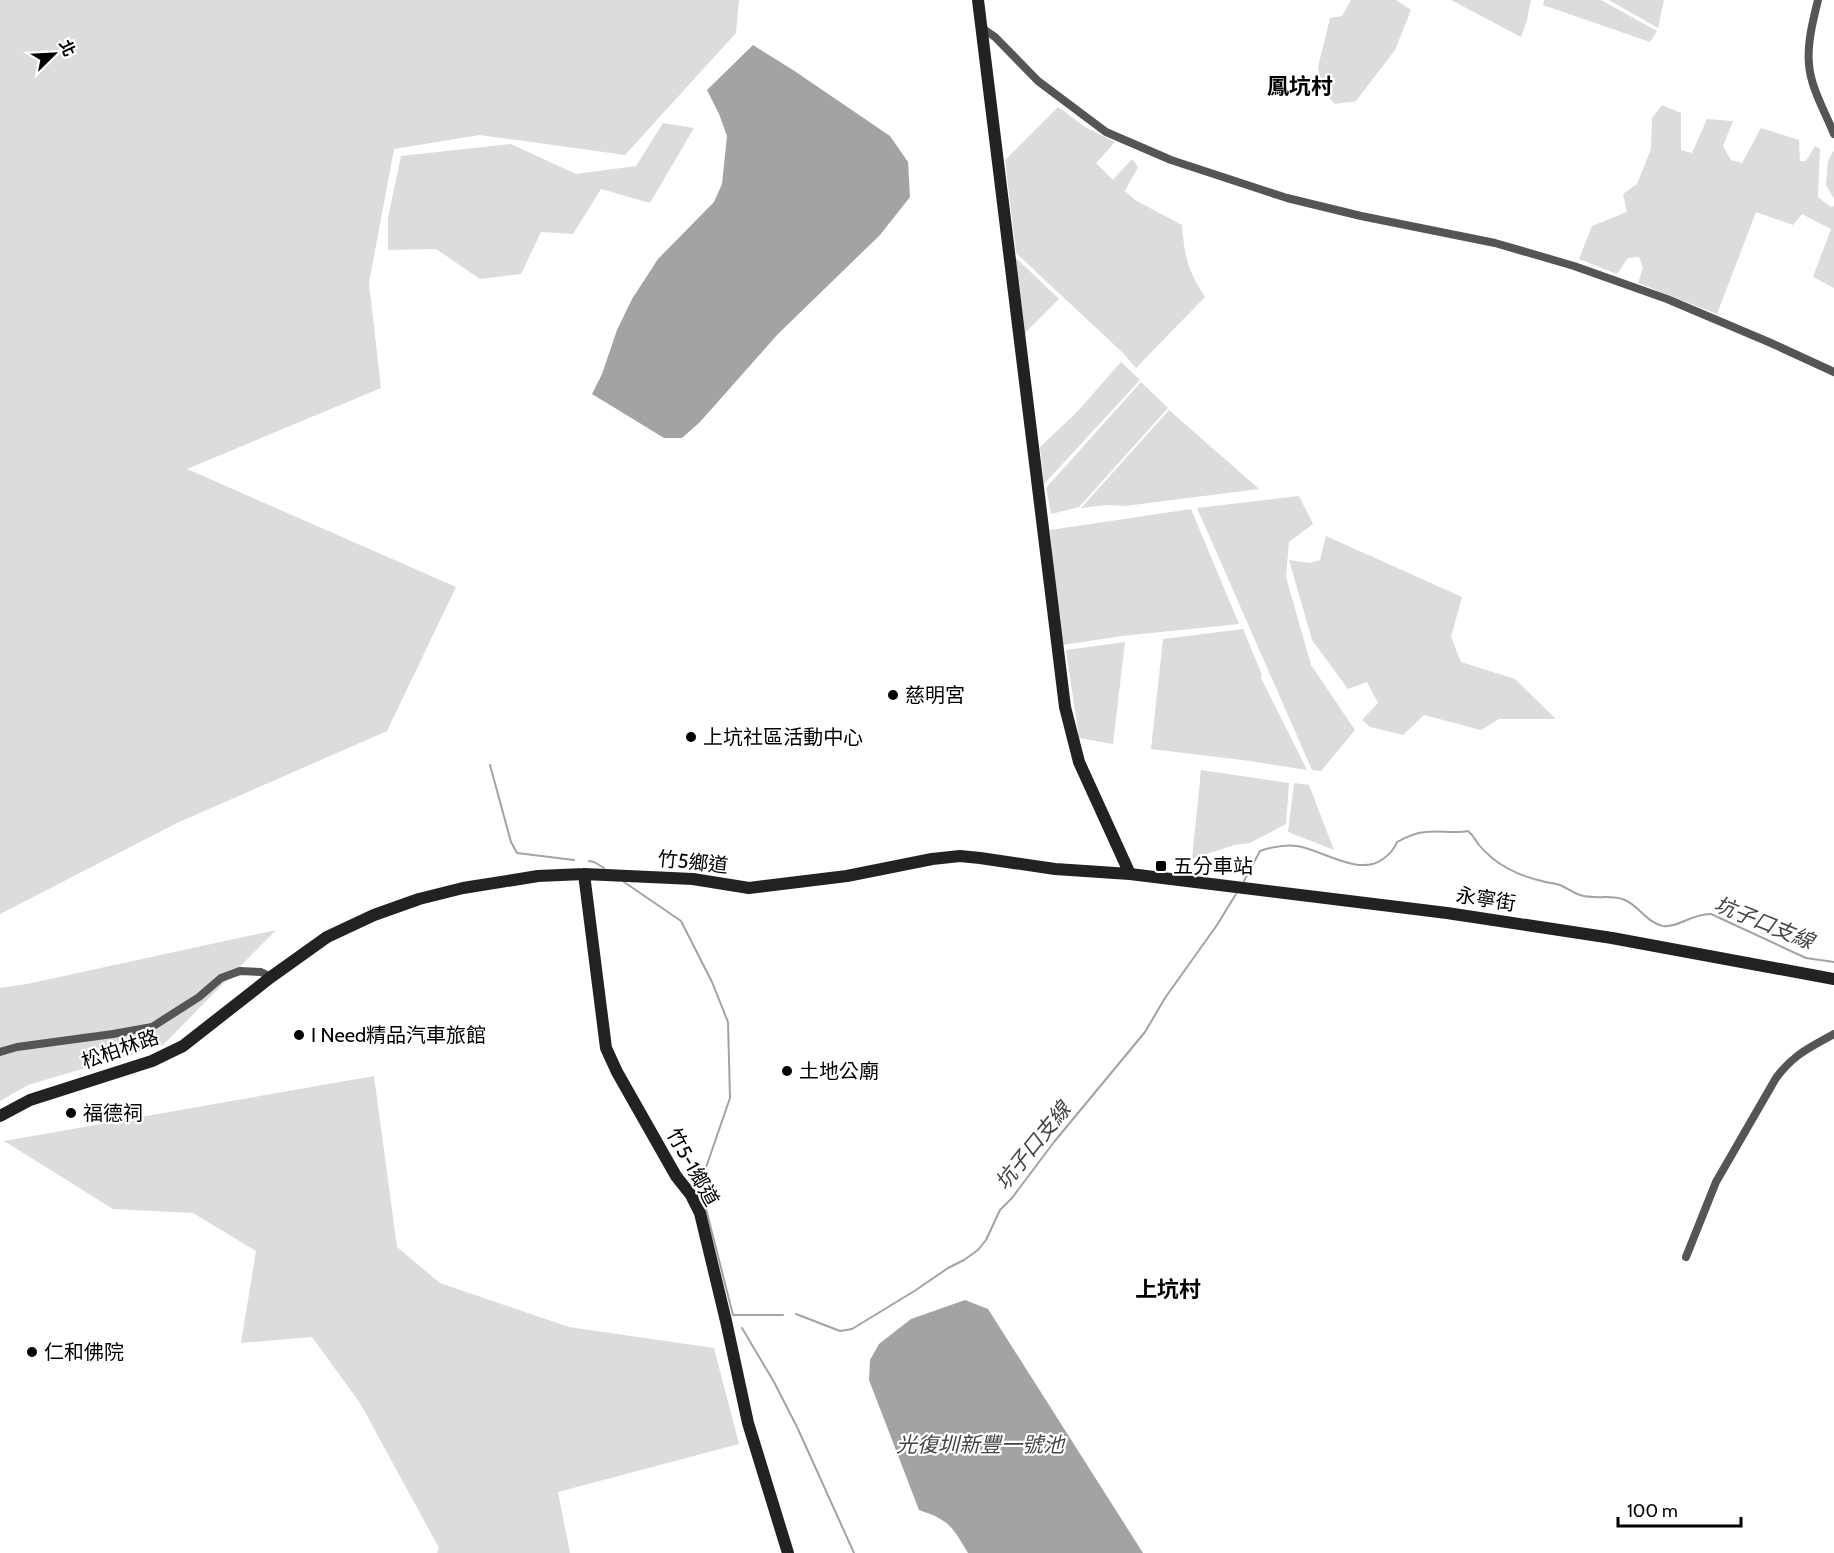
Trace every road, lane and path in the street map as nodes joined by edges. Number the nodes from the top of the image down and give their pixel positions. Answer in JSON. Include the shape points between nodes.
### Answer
{"nodes":[{"id":1,"x":978,"y":0,"type":"edge"},
{"id":2,"x":1818,"y":0,"type":"edge"},
{"id":3,"x":981,"y":28,"type":"junction"},
{"id":4,"x":1834,"y":134,"type":"edge"},
{"id":5,"x":1834,"y":372,"type":"edge"},
{"id":6,"x":584,"y":874,"type":"junction"},
{"id":7,"x":1130,"y":874,"type":"junction"},
{"id":8,"x":271,"y":977,"type":"junction"},
{"id":9,"x":1834,"y":980,"type":"edge"},
{"id":10,"x":1834,"y":1034,"type":"edge"},
{"id":11,"x":0,"y":1052,"type":"edge"},
{"id":12,"x":0,"y":1116,"type":"edge"},
{"id":13,"x":1686,"y":1257,"type":"dead end"},
{"id":14,"x":788,"y":1553,"type":"edge"}],
"edges":[{"from":1,"to":3,"type":"street"},
{"from":2,"to":4,"type":"street","via":[[1809,66]]},
{"from":3,"to":5,"type":"street","via":[[1068,106],[1106,132],[1172,160],[1287,198],[1495,243],[1574,266],[1667,299]]},
{"from":3,"to":7,"type":"street","via":[[1065,707],[1079,762]]},
{"from":6,"to":7,"type":"street","name":"竹5鄉道","via":[[693,879],[749,888],[960,856]]},
{"from":6,"to":8,"type":"street","name":"竹5鄉道","via":[[501,881],[419,899],[327,937]]},
{"from":6,"to":14,"type":"street","name":"竹5-1鄉道","via":[[606,1048],[700,1213],[748,1423]]},
{"from":7,"to":9,"type":"street","name":"永寧街","via":[[1447,913]]},
{"from":8,"to":11,"type":"street","via":[[261,972],[240,971],[221,978],[200,997],[152,1027]]},
{"from":8,"to":12,"type":"street","name":"松柏林路","via":[[183,1046],[162,1057],[30,1100]]},
{"from":10,"to":13,"type":"street","via":[[1799,1053],[1776,1078],[1716,1182]]}]}
